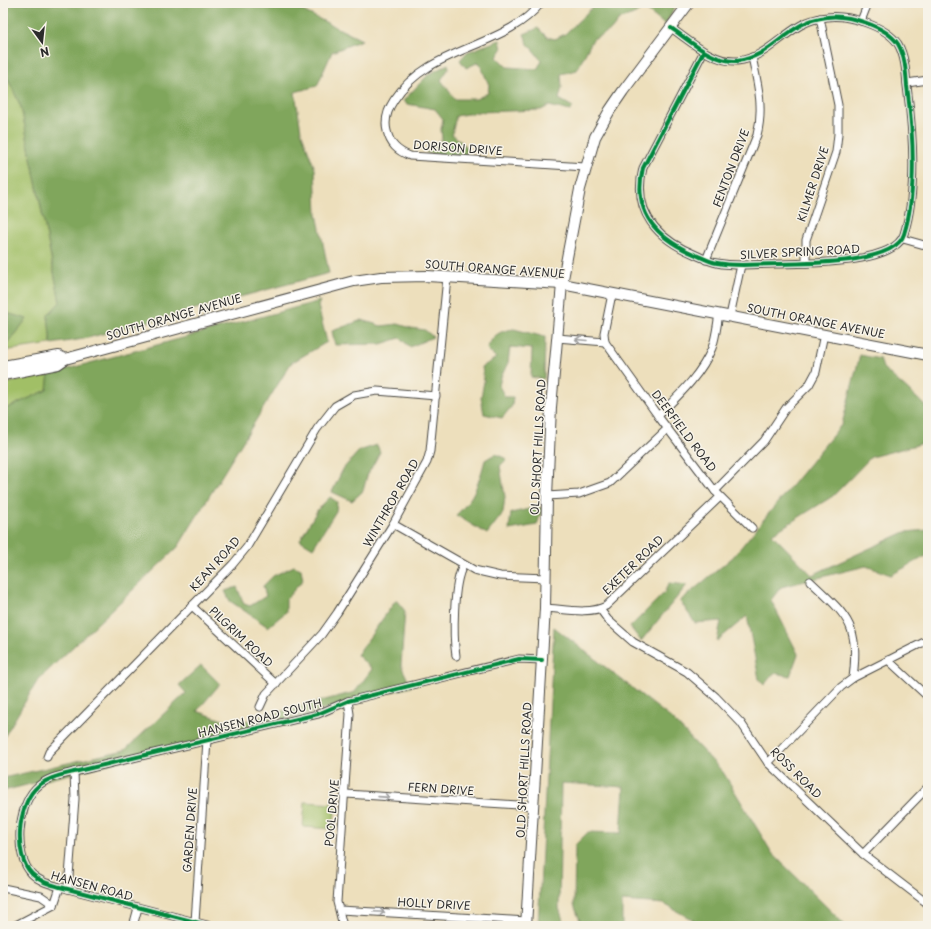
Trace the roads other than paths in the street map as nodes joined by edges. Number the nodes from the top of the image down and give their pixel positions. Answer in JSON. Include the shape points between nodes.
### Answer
{"nodes":[{"id":1,"x":542,"y":3,"type":"edge"},
{"id":2,"x":690,"y":3,"type":"edge"},
{"id":3,"x":868,"y":3,"type":"edge"},
{"id":4,"x":820,"y":18,"type":"junction"},
{"id":5,"x":861,"y":21,"type":"junction"},
{"id":6,"x":671,"y":28,"type":"junction"},
{"id":7,"x":704,"y":51,"type":"junction"},
{"id":8,"x":752,"y":57,"type":"junction"},
{"id":9,"x":928,"y":80,"type":"edge"},
{"id":10,"x":907,"y":84,"type":"junction"},
{"id":11,"x":585,"y":167,"type":"junction"},
{"id":12,"x":903,"y":239,"type":"junction"},
{"id":13,"x":928,"y":246,"type":"edge"},
{"id":14,"x":706,"y":260,"type":"junction"},
{"id":15,"x":806,"y":263,"type":"junction"},
{"id":16,"x":741,"y":265,"type":"junction"},
{"id":17,"x":447,"y":277,"type":"junction"},
{"id":18,"x":562,"y":284,"type":"junction"},
{"id":19,"x":612,"y":294,"type":"junction"},
{"id":20,"x":719,"y":314,"type":"junction"},
{"id":21,"x":730,"y":316,"type":"junction"},
{"id":22,"x":824,"y":334,"type":"junction"},
{"id":23,"x":557,"y":338,"type":"junction"},
{"id":24,"x":605,"y":342,"type":"junction"},
{"id":25,"x":928,"y":355,"type":"edge"},
{"id":26,"x":65,"y":359,"type":"junction"},
{"id":27,"x":3,"y":366,"type":"edge"},
{"id":28,"x":3,"y":375,"type":"edge"},
{"id":29,"x":436,"y":396,"type":"junction"},
{"id":30,"x":658,"y":416,"type":"junction"},
{"id":31,"x":667,"y":429,"type":"junction"},
{"id":32,"x":715,"y":491,"type":"junction"},
{"id":33,"x":547,"y":496,"type":"junction"},
{"id":34,"x":720,"y":497,"type":"junction"},
{"id":35,"x":393,"y":524,"type":"junction"},
{"id":36,"x":752,"y":528,"type":"dead end"},
{"id":37,"x":463,"y":566,"type":"junction"},
{"id":38,"x":546,"y":578,"type":"junction"},
{"id":39,"x":810,"y":581,"type":"dead end"},
{"id":40,"x":192,"y":606,"type":"junction"},
{"id":41,"x":545,"y":608,"type":"junction"},
{"id":42,"x":600,"y":609,"type":"junction"},
{"id":43,"x":928,"y":640,"type":"edge"},
{"id":44,"x":456,"y":656,"type":"dead end"},
{"id":45,"x":542,"y":660,"type":"junction"},
{"id":46,"x":888,"y":660,"type":"junction"},
{"id":47,"x":853,"y":678,"type":"junction"},
{"id":48,"x":276,"y":684,"type":"junction"},
{"id":49,"x":928,"y":696,"type":"edge"},
{"id":50,"x":348,"y":701,"type":"junction"},
{"id":51,"x":260,"y":707,"type":"dead end"},
{"id":52,"x":207,"y":740,"type":"junction"},
{"id":53,"x":47,"y":757,"type":"dead end"},
{"id":54,"x":768,"y":763,"type":"junction"},
{"id":55,"x":74,"y":772,"type":"junction"},
{"id":56,"x":928,"y":787,"type":"edge"},
{"id":57,"x":346,"y":794,"type":"junction"},
{"id":58,"x":534,"y":806,"type":"junction"},
{"id":59,"x":863,"y":854,"type":"junction"},
{"id":60,"x":60,"y":887,"type":"junction"},
{"id":61,"x":3,"y":888,"type":"edge"},
{"id":62,"x":68,"y":889,"type":"junction"},
{"id":63,"x":928,"y":904,"type":"edge"},
{"id":64,"x":54,"y":905,"type":"junction"},
{"id":65,"x":138,"y":908,"type":"junction"},
{"id":66,"x":340,"y":910,"type":"junction"},
{"id":67,"x":195,"y":922,"type":"junction"},
{"id":68,"x":527,"y":924,"type":"edge"},
{"id":69,"x":14,"y":926,"type":"edge"},
{"id":70,"x":133,"y":926,"type":"edge"},
{"id":71,"x":211,"y":926,"type":"edge"},
{"id":72,"x":343,"y":926,"type":"edge"}],
"edges":[{"from":1,"to":11,"type":"street","name":"DORISON DRIVE","via":[[525,20],[511,28],[445,57],[418,73],[403,87],[388,110],[387,134],[394,147],[410,156]]},
{"from":2,"to":6,"type":"main road","name":"OLD SHORT HILLS ROAD"},
{"from":3,"to":5,"type":"street"},
{"from":4,"to":5,"type":"street","via":[[843,17]]},
{"from":4,"to":8,"type":"street","via":[[802,24],[764,52]]},
{"from":4,"to":15,"type":"street","name":"KILMER DRIVE","via":[[838,105],[838,134],[836,152],[806,240]]},
{"from":5,"to":10,"type":"street","via":[[893,38],[899,46]]},
{"from":6,"to":7,"type":"street"},
{"from":6,"to":11,"type":"main road","name":"OLD SHORT HILLS ROAD","via":[[610,110],[595,137]]},
{"from":7,"to":8,"type":"street","via":[[735,61]]},
{"from":7,"to":14,"type":"street","name":"SILVER SPRING ROAD","via":[[643,168],[639,184],[648,218],[660,234],[677,247]]},
{"from":8,"to":14,"type":"street","name":"FENTON DRIVE","via":[[760,91],[760,123]]},
{"from":9,"to":10,"type":"street"},
{"from":10,"to":12,"type":"street","via":[[914,164]]},
{"from":11,"to":18,"type":"main road","name":"OLD SHORT HILLS ROAD"},
{"from":12,"to":13,"type":"street"},
{"from":12,"to":15,"type":"street","name":"SILVER SPRING ROAD","via":[[880,255]]},
{"from":14,"to":16,"type":"street","name":"SILVER SPRING ROAD"},
{"from":15,"to":16,"type":"street","name":"SILVER SPRING ROAD"},
{"from":16,"to":21,"type":"street"},
{"from":17,"to":18,"type":"main road","name":"SOUTH ORANGE AVENUE"},
{"from":17,"to":26,"type":"main road","name":"SOUTH ORANGE AVENUE","via":[[381,277],[354,281]]},
{"from":17,"to":29,"type":"street","name":"WINTHROP ROAD"},
{"from":18,"to":19,"type":"main road","name":"SOUTH ORANGE AVENUE"},
{"from":18,"to":23,"type":"main road","name":"OLD SHORT HILLS ROAD"},
{"from":19,"to":20,"type":"main road","name":"SOUTH ORANGE AVENUE"},
{"from":19,"to":24,"type":"street","via":[[604,333]]},
{"from":20,"to":21,"type":"main road","name":"SOUTH ORANGE AVENUE"},
{"from":20,"to":30,"type":"street","via":[[707,358],[680,394]]},
{"from":21,"to":22,"type":"main road","name":"SOUTH ORANGE AVENUE"},
{"from":22,"to":25,"type":"main road","name":"SOUTH ORANGE AVENUE"},
{"from":22,"to":32,"type":"street","via":[[816,372],[809,385],[786,408],[764,441]]},
{"from":24,"to":23,"type":"street","one_way":true},
{"from":23,"to":33,"type":"main road","name":"OLD SHORT HILLS ROAD"},
{"from":24,"to":30,"type":"street","name":"DEERFIELD ROAD"},
{"from":26,"to":27,"type":"main road","name":"SOUTH ORANGE AVENUE","via":[[59,356]]},
{"from":26,"to":28,"type":"main road","name":"SOUTH ORANGE AVENUE","via":[[58,364]]},
{"from":29,"to":35,"type":"street","name":"WINTHROP ROAD","via":[[427,462]]},
{"from":29,"to":40,"type":"street","name":"KEAN ROAD","via":[[376,391],[354,395],[335,406],[317,429],[247,547]]},
{"from":30,"to":31,"type":"street","name":"DEERFIELD ROAD"},
{"from":31,"to":32,"type":"street","name":"DEERFIELD ROAD"},
{"from":31,"to":33,"type":"street","via":[[610,483],[579,494]]},
{"from":32,"to":34,"type":"street","name":"DEERFIELD ROAD"},
{"from":33,"to":38,"type":"main road","name":"OLD SHORT HILLS ROAD"},
{"from":34,"to":36,"type":"street","name":"DEERFIELD ROAD"},
{"from":34,"to":42,"type":"street","name":"EXETER ROAD","via":[[610,603]]},
{"from":35,"to":37,"type":"street"},
{"from":35,"to":48,"type":"street","name":"WINTHROP ROAD","via":[[327,627]]},
{"from":37,"to":38,"type":"street","via":[[493,575]]},
{"from":37,"to":44,"type":"street","via":[[458,579],[454,640]]},
{"from":38,"to":41,"type":"main road","name":"OLD SHORT HILLS ROAD"},
{"from":39,"to":47,"type":"street","via":[[847,618],[854,632]]},
{"from":40,"to":48,"type":"street","name":"PILGRIM ROAD"},
{"from":40,"to":53,"type":"street","name":"KEAN ROAD","via":[[49,752]]},
{"from":41,"to":42,"type":"street","name":"EXETER ROAD"},
{"from":41,"to":45,"type":"main road","name":"OLD SHORT HILLS ROAD"},
{"from":42,"to":54,"type":"street","name":"ROSS ROAD","via":[[608,620],[633,642],[687,672],[716,697],[742,723]]},
{"from":43,"to":46,"type":"street"},
{"from":45,"to":50,"type":"street","name":"HANSEN ROAD SOUTH","via":[[520,659]]},
{"from":45,"to":58,"type":"main road","name":"OLD SHORT HILLS ROAD"},
{"from":46,"to":47,"type":"street"},
{"from":46,"to":49,"type":"street"},
{"from":47,"to":54,"type":"street","via":[[841,687]]},
{"from":48,"to":51,"type":"street","name":"WINTHROP ROAD","via":[[266,694]]},
{"from":50,"to":52,"type":"street","name":"HANSEN ROAD SOUTH","via":[[318,714]]},
{"from":50,"to":57,"type":"street","name":"POOL DRIVE","via":[[350,714]]},
{"from":52,"to":55,"type":"street","name":"HANSEN ROAD SOUTH"},
{"from":52,"to":67,"type":"street","name":"GARDEN DRIVE"},
{"from":54,"to":59,"type":"street","name":"ROSS ROAD"},
{"from":55,"to":60,"type":"street","name":"HANSEN ROAD","via":[[50,779],[35,789],[25,805],[20,824],[26,867],[42,881]]},
{"from":55,"to":62,"type":"street","via":[[75,799]]},
{"from":56,"to":59,"type":"street"},
{"from":57,"to":58,"type":"street","name":"FERN DRIVE","one_way":true},
{"from":57,"to":66,"type":"street","name":"POOL DRIVE","via":[[337,902]]},
{"from":58,"to":68,"type":"main road","name":"OLD SHORT HILLS ROAD"},
{"from":59,"to":63,"type":"street","name":"ROSS ROAD"},
{"from":60,"to":62,"type":"street","name":"HANSEN ROAD"},
{"from":60,"to":64,"type":"street"},
{"from":61,"to":64,"type":"street","via":[[42,896]]},
{"from":62,"to":65,"type":"street","name":"HANSEN ROAD"},
{"from":64,"to":69,"type":"street"},
{"from":65,"to":67,"type":"street","name":"HANSEN ROAD"},
{"from":65,"to":70,"type":"street"},
{"from":66,"to":68,"type":"street","name":"HOLLY DRIVE","one_way":true},
{"from":66,"to":72,"type":"street","name":"POOL DRIVE"},
{"from":67,"to":71,"type":"street","name":"HANSEN ROAD"}]}
